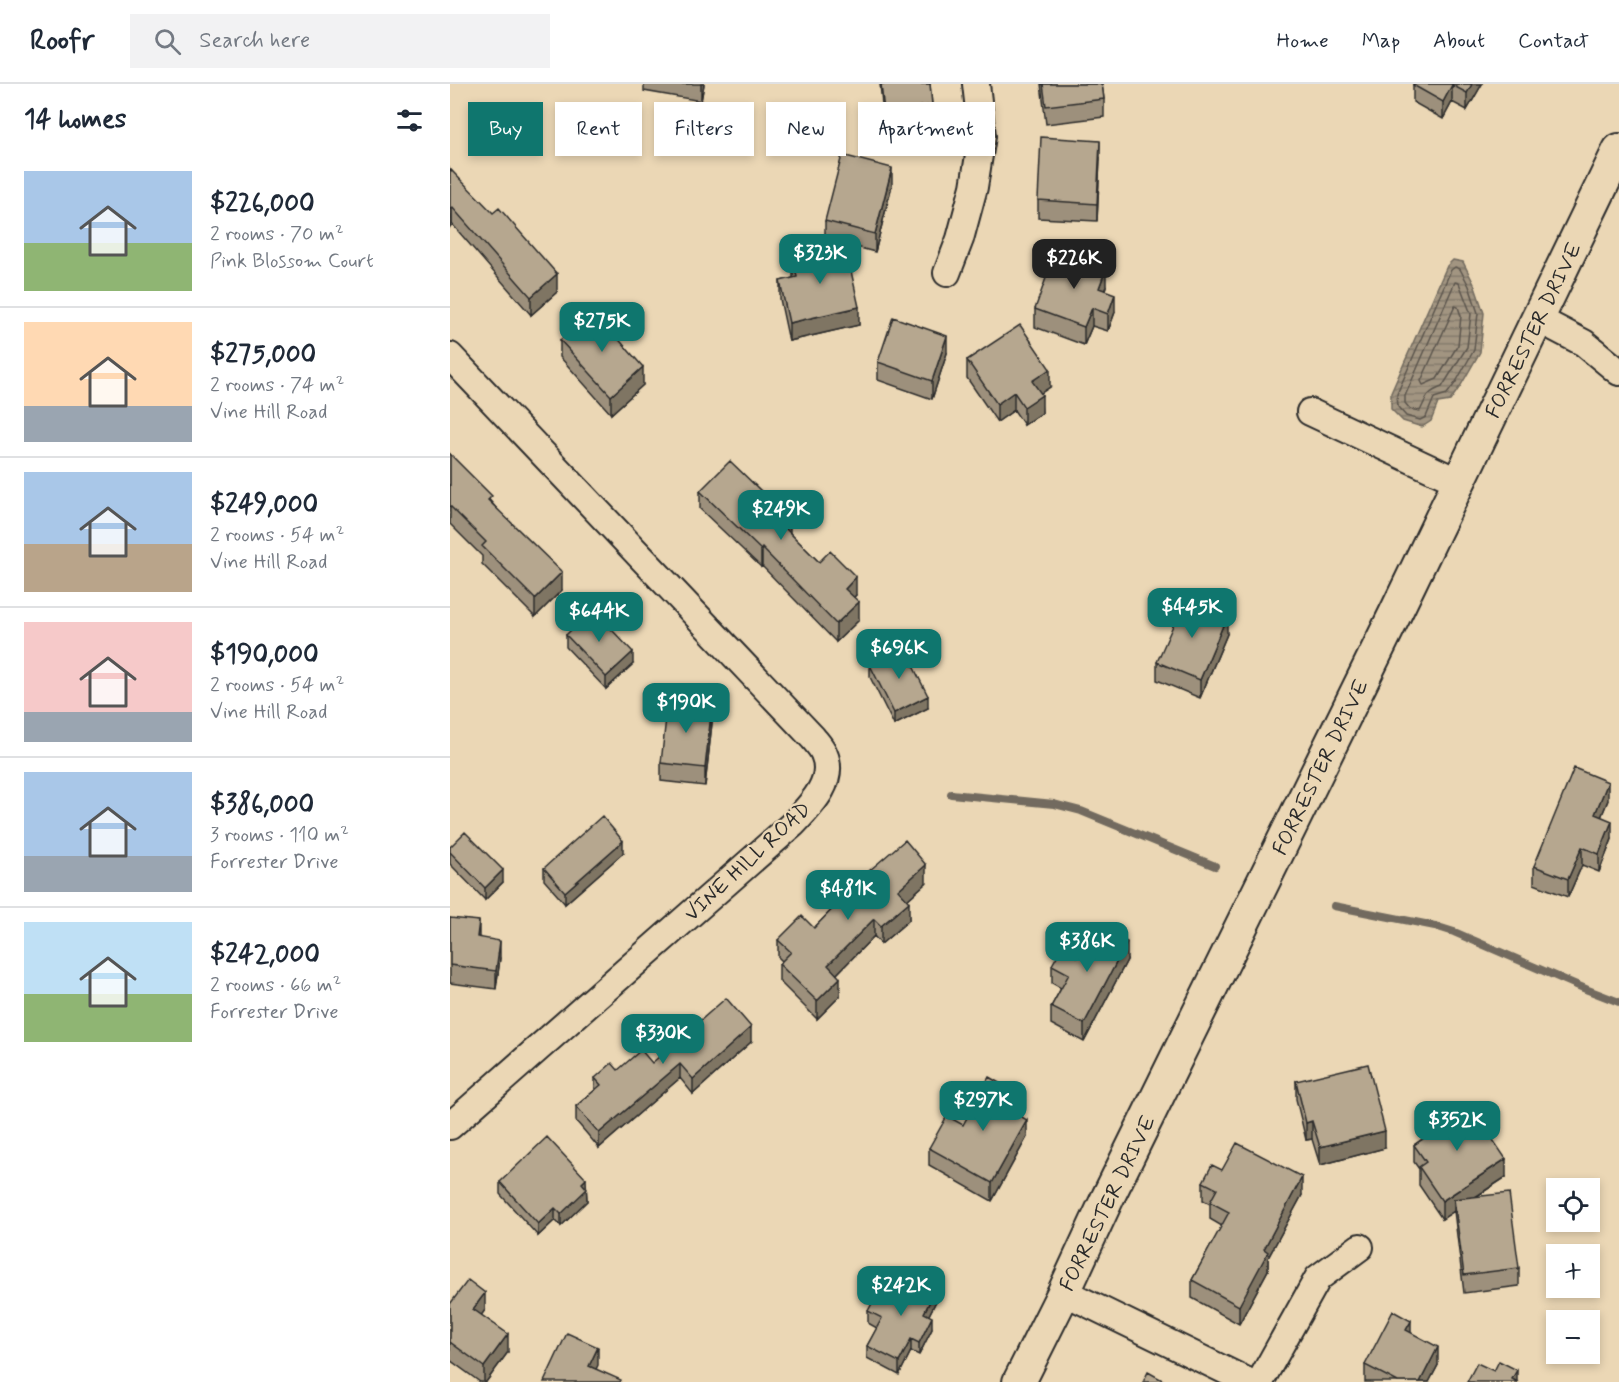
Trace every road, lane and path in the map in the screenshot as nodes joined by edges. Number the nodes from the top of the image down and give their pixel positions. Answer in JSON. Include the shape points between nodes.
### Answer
{"nodes":[{"id":1,"x":976,"y":84,"type":"edge"},
{"id":2,"x":1619,"y":150,"type":"edge"},
{"id":3,"x":947,"y":273,"type":"dead end"},
{"id":4,"x":1538,"y":320,"type":"junction"},
{"id":5,"x":450,"y":356,"type":"edge"},
{"id":6,"x":1619,"y":372,"type":"edge"},
{"id":7,"x":1310,"y":412,"type":"dead end"},
{"id":8,"x":1459,"y":482,"type":"junction"},
{"id":9,"x":452,"y":1119,"type":"edge"},
{"id":10,"x":1360,"y":1247,"type":"dead end"},
{"id":11,"x":1064,"y":1292,"type":"junction"},
{"id":12,"x":1019,"y":1382,"type":"edge"},
{"id":13,"x":1249,"y":1382,"type":"edge"},
{"id":14,"x":1260,"y":1382,"type":"edge"}],
"edges":[{"from":1,"to":3,"type":"street","via":[[982,136],[974,187]]},
{"from":2,"to":4,"type":"street","name":"FORRESTER DRIVE"},
{"from":4,"to":6,"type":"street","via":[[1584,343]]},
{"from":4,"to":8,"type":"street","name":"FORRESTER DRIVE"},
{"from":5,"to":9,"type":"street","name":"VINE HILL ROAD","via":[[813,738],[827,764],[824,785],[793,824]]},
{"from":7,"to":8,"type":"street"},
{"from":8,"to":11,"type":"street","name":"FORRESTER DRIVE"},
{"from":10,"to":14,"type":"street","via":[[1318,1278]]},
{"from":11,"to":12,"type":"street","name":"FORRESTER DRIVE"},
{"from":11,"to":13,"type":"street"}]}
